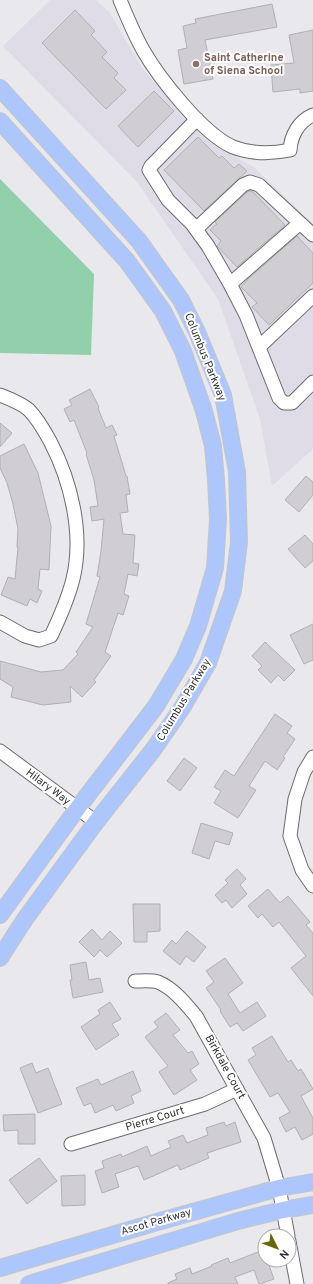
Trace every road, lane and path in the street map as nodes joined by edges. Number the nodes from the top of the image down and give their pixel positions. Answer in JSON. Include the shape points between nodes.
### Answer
{"nodes":[{"id":1,"x":120,"y":0,"type":"edge"},
{"id":2,"x":0,"y":88,"type":"edge"},
{"id":3,"x":313,"y":115,"type":"edge"},
{"id":4,"x":197,"y":119,"type":"junction"},
{"id":5,"x":0,"y":121,"type":"edge"},
{"id":6,"x":300,"y":223,"type":"junction"},
{"id":7,"x":196,"y":229,"type":"junction"},
{"id":8,"x":313,"y":235,"type":"edge"},
{"id":9,"x":230,"y":284,"type":"junction"},
{"id":10,"x":313,"y":296,"type":"edge"},
{"id":11,"x":259,"y":347,"type":"junction"},
{"id":12,"x":313,"y":382,"type":"edge"},
{"id":13,"x":0,"y":395,"type":"edge"},
{"id":14,"x":0,"y":622,"type":"edge"},
{"id":15,"x":0,"y":751,"type":"edge"},
{"id":16,"x":313,"y":757,"type":"edge"},
{"id":17,"x":77,"y":809,"type":"junction"},
{"id":18,"x":96,"y":822,"type":"junction"},
{"id":19,"x":313,"y":886,"type":"edge"},
{"id":20,"x":0,"y":915,"type":"edge"},
{"id":21,"x":0,"y":958,"type":"edge"},
{"id":22,"x":135,"y":980,"type":"dead end"},
{"id":23,"x":237,"y":1089,"type":"junction"},
{"id":24,"x":71,"y":1144,"type":"dead end"},
{"id":25,"x":313,"y":1182,"type":"edge"},
{"id":26,"x":279,"y":1188,"type":"junction"},
{"id":27,"x":313,"y":1205,"type":"edge"},
{"id":28,"x":283,"y":1210,"type":"junction"},
{"id":29,"x":286,"y":1228,"type":"edge"},
{"id":30,"x":0,"y":1268,"type":"edge"},
{"id":31,"x":294,"y":1268,"type":"edge"},
{"id":32,"x":29,"y":1284,"type":"edge"},
{"id":33,"x":297,"y":1284,"type":"edge"}],
"edges":[{"from":1,"to":4,"type":"street","via":[[144,52],[165,83]]},
{"from":2,"to":18,"type":"main road","name":"Columbus Parkway","via":[[139,241],[181,300],[223,396],[237,472],[239,542],[233,591],[208,663],[182,708],[153,750]]},
{"from":3,"to":4,"type":"street","via":[[302,121],[298,127],[290,140],[290,150],[273,154],[233,147],[218,138]]},
{"from":4,"to":7,"type":"street","via":[[150,166],[149,170],[168,200]]},
{"from":5,"to":17,"type":"main road","name":"Columbus Parkway","via":[[127,261],[163,311],[183,351],[204,411],[213,453],[218,519],[215,568],[198,626],[184,660],[156,706]]},
{"from":6,"to":7,"type":"street","via":[[259,185],[250,182],[243,185]]},
{"from":6,"to":8,"type":"street"},
{"from":6,"to":9,"type":"street"},
{"from":7,"to":9,"type":"street"},
{"from":9,"to":11,"type":"street"},
{"from":10,"to":11,"type":"street"},
{"from":11,"to":12,"type":"street","via":[[279,398],[284,403],[292,403]]},
{"from":13,"to":14,"type":"street","via":[[29,410],[41,424],[53,446],[63,467],[71,495],[76,551],[73,578],[67,599],[51,636],[39,640],[25,636]]},
{"from":15,"to":17,"type":"street","name":"Hilary Way"},
{"from":16,"to":19,"type":"street","via":[[304,772],[295,799],[290,836],[302,870]]},
{"from":17,"to":18,"type":"street","name":"Hilary Way"},
{"from":17,"to":20,"type":"main road","name":"Columbus Parkway"},
{"from":18,"to":21,"type":"main road","name":"Columbus Parkway","via":[[25,919]]},
{"from":22,"to":23,"type":"street","name":"Birkdale Court","via":[[157,982],[183,1001],[196,1016]]},
{"from":23,"to":24,"type":"street","name":"Pierre Court","via":[[205,1104]]},
{"from":23,"to":26,"type":"street","name":"Birkdale Court","via":[[264,1138]]},
{"from":25,"to":26,"type":"main road","name":"Ascot Parkway"},
{"from":26,"to":28,"type":"street","name":"Birkdale Court"},
{"from":26,"to":30,"type":"main road","name":"Ascot Parkway"},
{"from":27,"to":28,"type":"main road","name":"Ascot Parkway"},
{"from":28,"to":29,"type":"street","name":"Birkdale Court"},
{"from":28,"to":32,"type":"main road","name":"Ascot Parkway","via":[[238,1221]]},
{"from":31,"to":33,"type":"street"}]}
